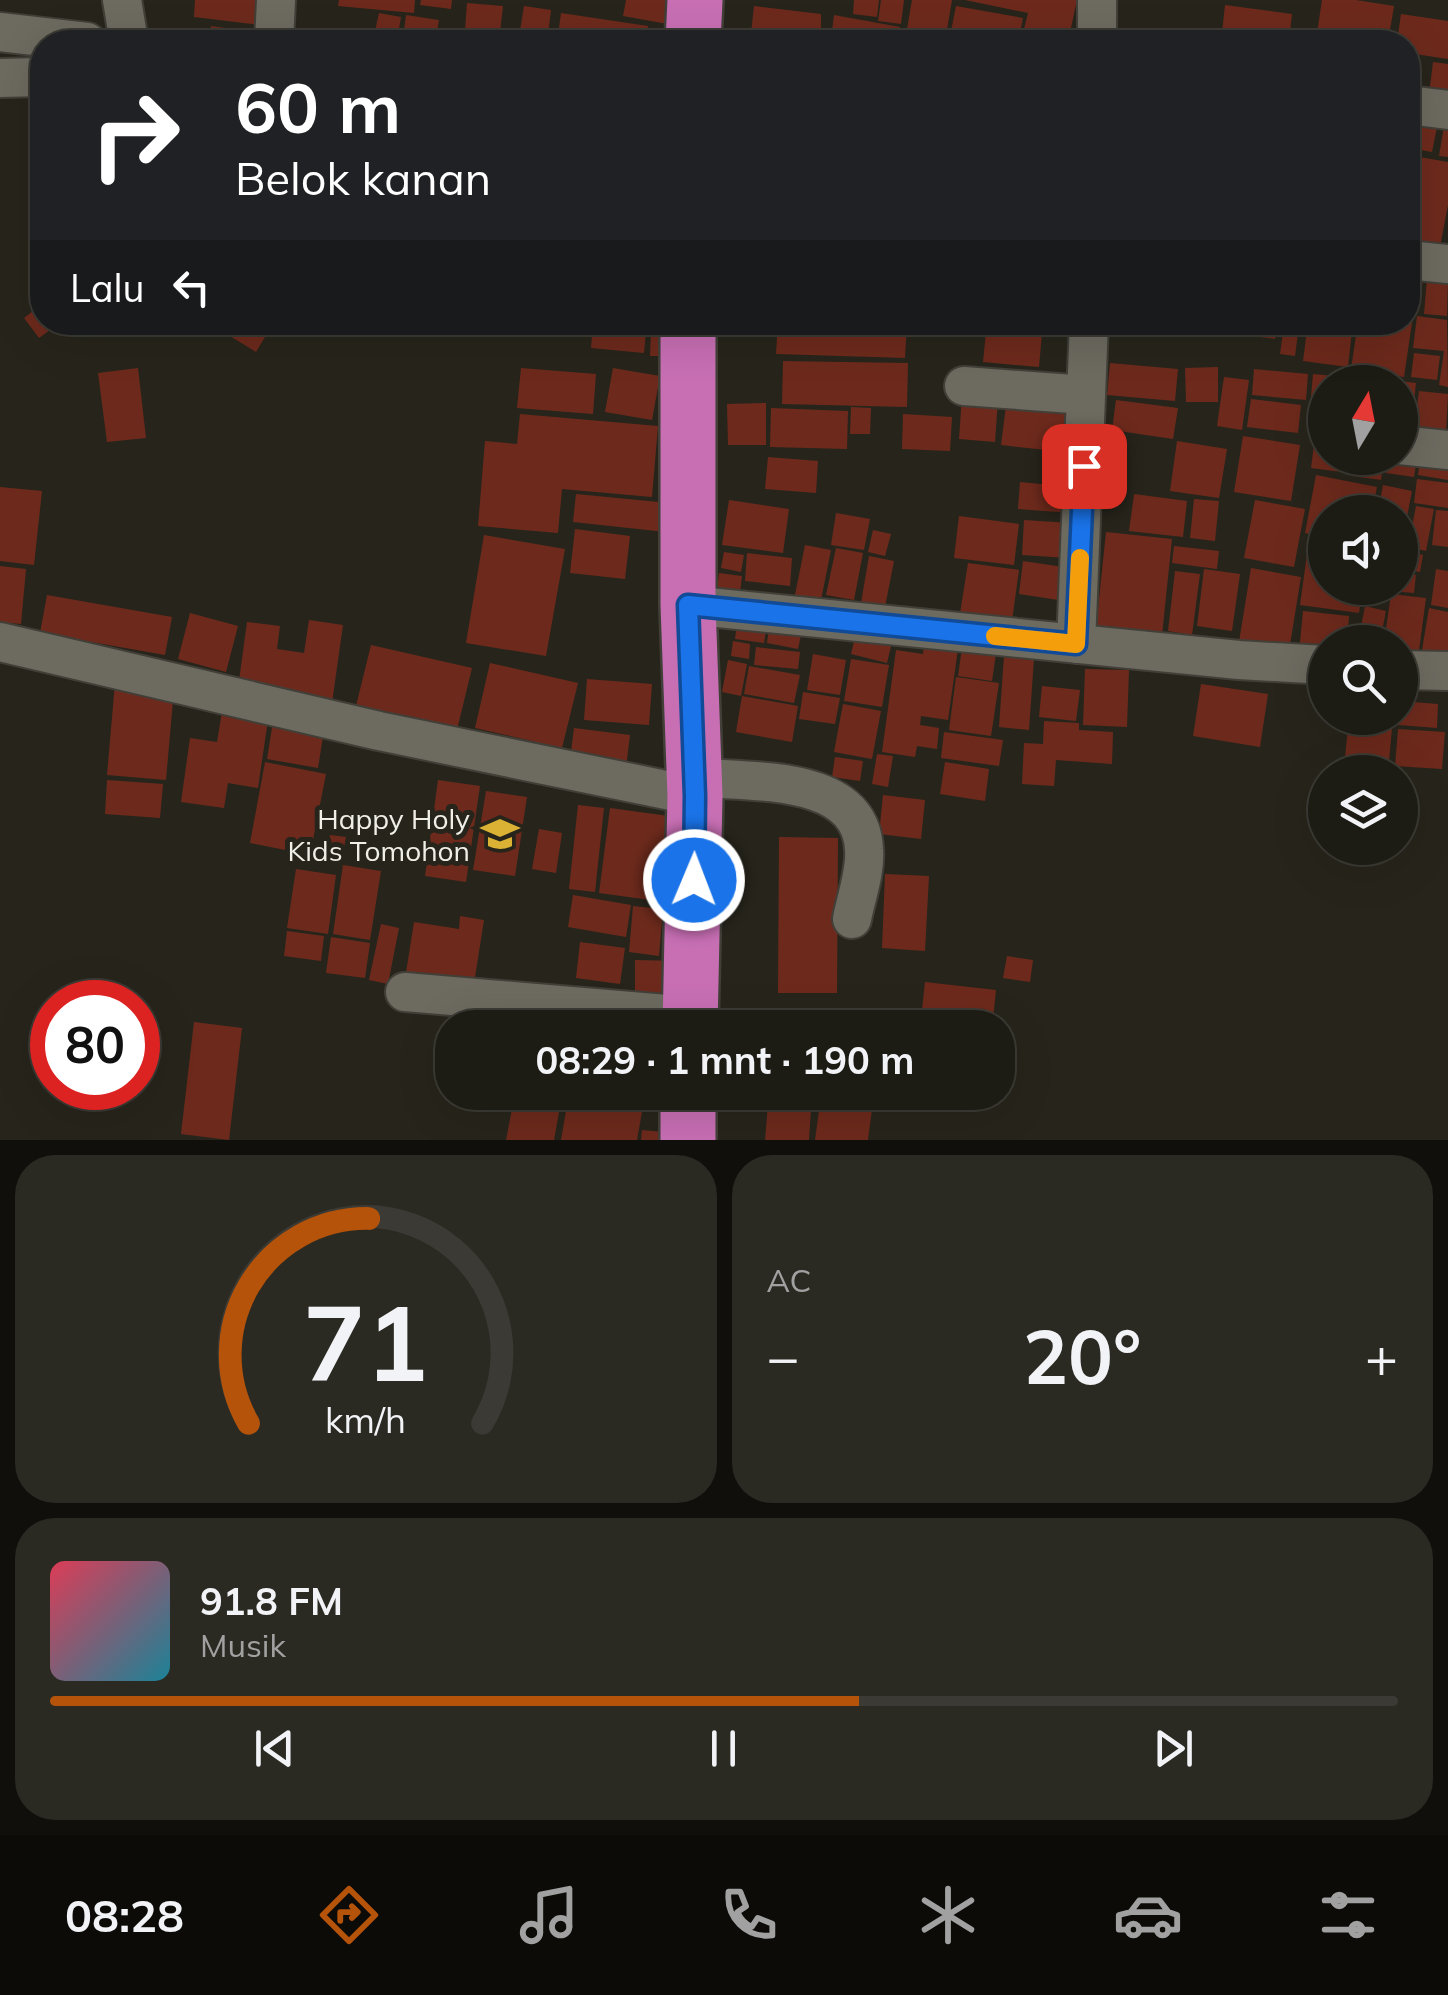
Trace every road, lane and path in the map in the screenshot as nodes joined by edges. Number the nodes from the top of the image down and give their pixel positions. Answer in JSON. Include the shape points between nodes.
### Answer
{"nodes":[{"id":1,"x":122,"y":0,"type":"edge"},
{"id":2,"x":276,"y":0,"type":"edge"},
{"id":3,"x":695,"y":0,"type":"edge"},
{"id":4,"x":1098,"y":0,"type":"edge"},
{"id":5,"x":127,"y":30,"type":"edge"},
{"id":6,"x":275,"y":30,"type":"edge"},
{"id":7,"x":694,"y":30,"type":"edge"},
{"id":8,"x":1097,"y":30,"type":"edge"},
{"id":9,"x":0,"y":32,"type":"edge"},
{"id":10,"x":30,"y":35,"type":"edge"},
{"id":11,"x":30,"y":77,"type":"edge"},
{"id":12,"x":0,"y":78,"type":"edge"},
{"id":13,"x":1420,"y":106,"type":"edge"},
{"id":14,"x":1448,"y":110,"type":"edge"},
{"id":15,"x":1420,"y":261,"type":"edge"},
{"id":16,"x":1448,"y":264,"type":"edge"},
{"id":17,"x":688,"y":335,"type":"edge"},
{"id":18,"x":1088,"y":335,"type":"edge"},
{"id":19,"x":964,"y":386,"type":"dead end"},
{"id":20,"x":1086,"y":395,"type":"junction"},
{"id":21,"x":1418,"y":446,"type":"edge"},
{"id":22,"x":1448,"y":450,"type":"edge"},
{"id":23,"x":688,"y":605,"type":"junction"},
{"id":24,"x":0,"y":642,"type":"edge"},
{"id":25,"x":1076,"y":644,"type":"junction"},
{"id":26,"x":1308,"y":664,"type":"edge"},
{"id":27,"x":1418,"y":670,"type":"edge"},
{"id":28,"x":1448,"y":671,"type":"edge"},
{"id":29,"x":695,"y":787,"type":"junction"},
{"id":30,"x":852,"y":919,"type":"dead end"},
{"id":31,"x":405,"y":992,"type":"dead end"},
{"id":32,"x":576,"y":1010,"type":"edge"},
{"id":33,"x":690,"y":1010,"type":"edge"},
{"id":34,"x":688,"y":1110,"type":"edge"},
{"id":35,"x":688,"y":1140,"type":"edge"}],
"edges":[{"from":1,"to":5,"type":"street"},
{"from":2,"to":6,"type":"street"},
{"from":3,"to":7,"type":"highway"},
{"from":4,"to":8,"type":"street"},
{"from":9,"to":10,"type":"street"},
{"from":11,"to":12,"type":"street"},
{"from":13,"to":14,"type":"street"},
{"from":15,"to":16,"type":"street"},
{"from":17,"to":23,"type":"highway"},
{"from":18,"to":20,"type":"street"},
{"from":19,"to":20,"type":"street"},
{"from":20,"to":25,"type":"street"},
{"from":21,"to":22,"type":"street"},
{"from":23,"to":25,"type":"street"},
{"from":23,"to":29,"type":"highway"},
{"from":24,"to":29,"type":"street","via":[[379,731]]},
{"from":25,"to":26,"type":"street"},
{"from":27,"to":28,"type":"street"},
{"from":29,"to":30,"type":"street","via":[[807,788],[830,794],[852,812],[864,849]]},
{"from":29,"to":33,"type":"highway"},
{"from":31,"to":32,"type":"street"},
{"from":34,"to":35,"type":"highway"}]}
